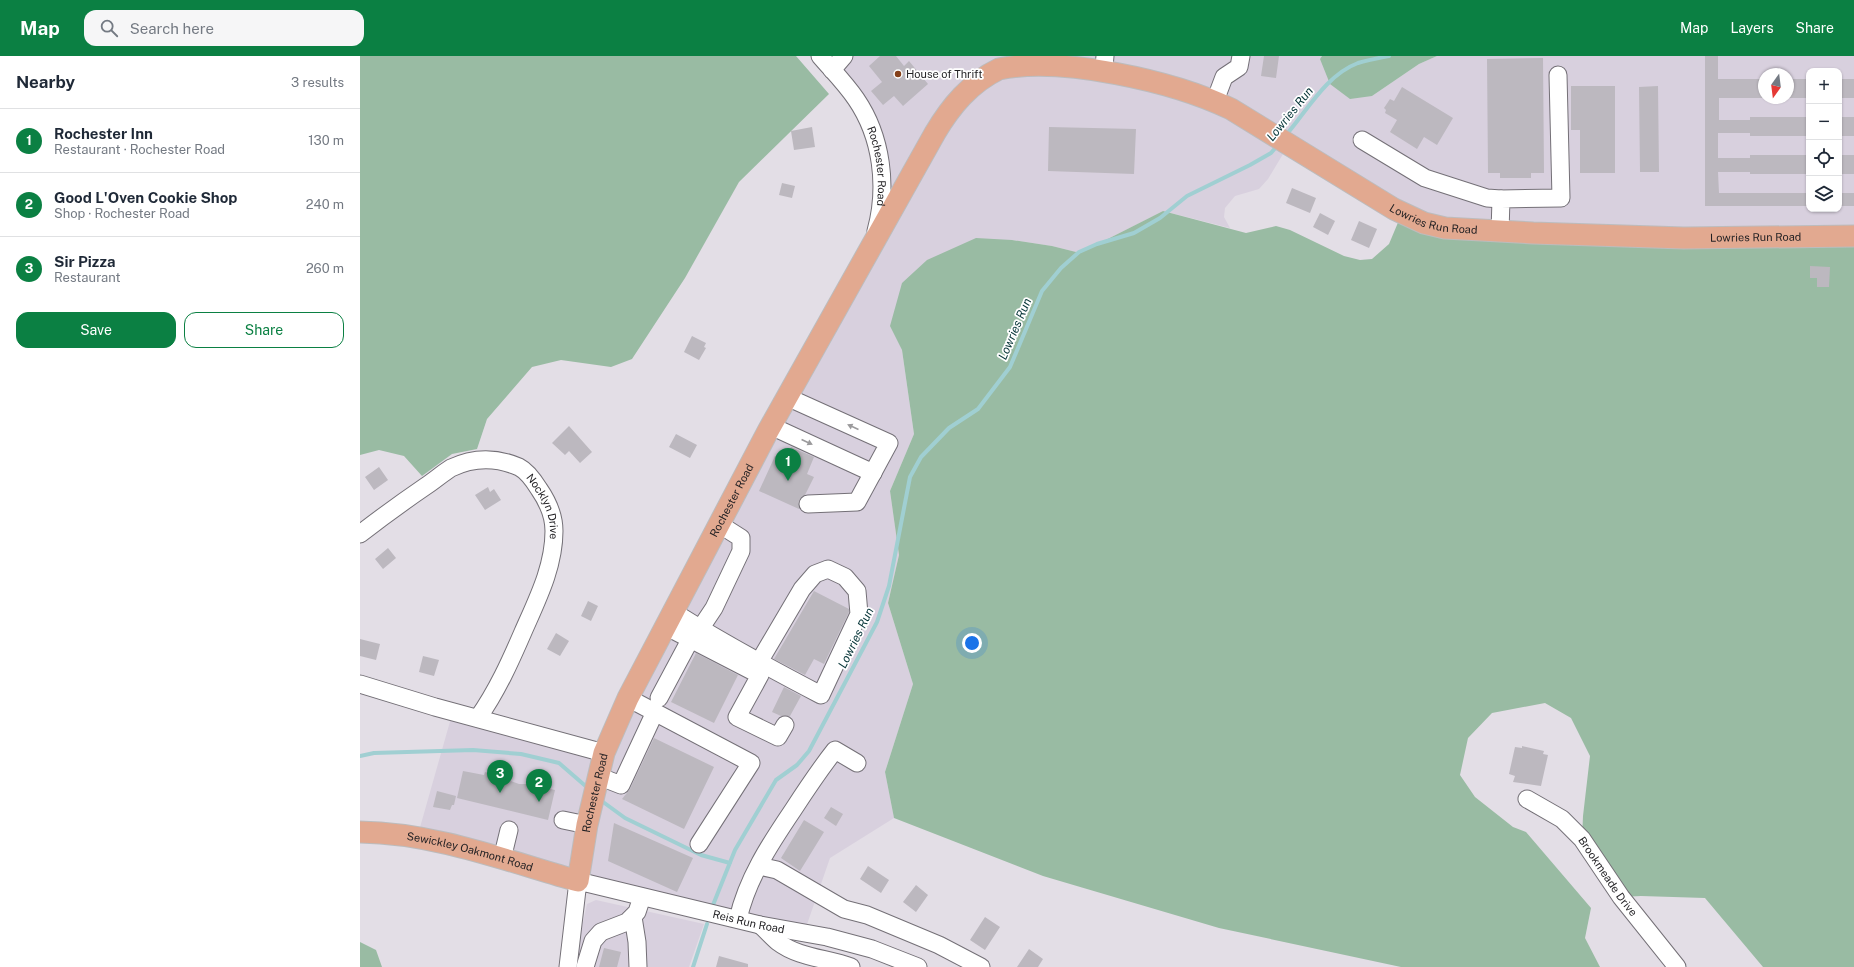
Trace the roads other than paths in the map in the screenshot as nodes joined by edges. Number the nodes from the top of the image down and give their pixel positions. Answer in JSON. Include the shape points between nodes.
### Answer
{"nodes":[{"id":1,"x":820,"y":56,"type":"edge"},
{"id":2,"x":844,"y":56,"type":"edge"},
{"id":3,"x":1050,"y":56,"type":"edge"},
{"id":4,"x":1241,"y":56,"type":"edge"},
{"id":5,"x":1105,"y":61,"type":"edge"},
{"id":6,"x":1077,"y":62,"type":"junction"},
{"id":7,"x":832,"y":70,"type":"junction"},
{"id":8,"x":1558,"y":75,"type":"dead end"},
{"id":9,"x":1215,"y":102,"type":"junction"},
{"id":10,"x":1362,"y":140,"type":"dead end"},
{"id":11,"x":1501,"y":199,"type":"junction"},
{"id":12,"x":1500,"y":232,"type":"junction"},
{"id":13,"x":1854,"y":236,"type":"edge"},
{"id":14,"x":871,"y":249,"type":"junction"},
{"id":15,"x":787,"y":397,"type":"junction"},
{"id":16,"x":771,"y":426,"type":"junction"},
{"id":17,"x":873,"y":473,"type":"junction"},
{"id":18,"x":808,"y":504,"type":"dead end"},
{"id":19,"x":719,"y":524,"type":"junction"},
{"id":20,"x":360,"y":534,"type":"edge"},
{"id":21,"x":668,"y":619,"type":"junction"},
{"id":22,"x":695,"y":634,"type":"junction"},
{"id":23,"x":759,"y":662,"type":"junction"},
{"id":24,"x":360,"y":684,"type":"edge"},
{"id":25,"x":628,"y":698,"type":"junction"},
{"id":26,"x":657,"y":705,"type":"junction"},
{"id":27,"x":478,"y":718,"type":"junction"},
{"id":28,"x":785,"y":725,"type":"dead end"},
{"id":29,"x":604,"y":753,"type":"junction"},
{"id":30,"x":857,"y":764,"type":"dead end"},
{"id":31,"x":595,"y":788,"type":"junction"},
{"id":32,"x":1527,"y":799,"type":"dead end"},
{"id":33,"x":563,"y":820,"type":"dead end"},
{"id":34,"x":587,"y":825,"type":"junction"},
{"id":35,"x":509,"y":830,"type":"dead end"},
{"id":36,"x":360,"y":832,"type":"edge"},
{"id":37,"x":699,"y":844,"type":"dead end"},
{"id":38,"x":502,"y":859,"type":"junction"},
{"id":39,"x":759,"y":866,"type":"junction"},
{"id":40,"x":578,"y":881,"type":"junction"},
{"id":41,"x":642,"y":897,"type":"junction"},
{"id":42,"x":633,"y":917,"type":"junction"},
{"id":43,"x":738,"y":919,"type":"junction"},
{"id":44,"x":760,"y":924,"type":"junction"},
{"id":45,"x":568,"y":967,"type":"edge"},
{"id":46,"x":584,"y":967,"type":"edge"},
{"id":47,"x":638,"y":967,"type":"edge"},
{"id":48,"x":851,"y":967,"type":"edge"},
{"id":49,"x":918,"y":967,"type":"edge"},
{"id":50,"x":981,"y":967,"type":"edge"},
{"id":51,"x":1677,"y":967,"type":"edge"}],
"edges":[{"from":1,"to":7,"type":"street","name":"Rochester Road"},
{"from":2,"to":7,"type":"street"},
{"from":3,"to":6,"type":"street","name":"Lowries Run Road"},
{"from":4,"to":9,"type":"street","via":[[1239,67],[1224,77]]},
{"from":5,"to":6,"type":"main road","name":"Lowries Run Road"},
{"from":5,"to":9,"type":"main road","name":"Lowries Run Road"},
{"from":6,"to":14,"type":"main road","via":[[1043,60],[1013,64],[987,76],[964,94],[938,127]]},
{"from":7,"to":14,"type":"street","name":"Rochester Road","via":[[856,99],[878,146],[883,195]]},
{"from":8,"to":11,"type":"street","via":[[1561,198]]},
{"from":9,"to":12,"type":"main road","name":"Lowries Run Road","via":[[1258,125],[1369,195],[1418,221],[1446,228]]},
{"from":10,"to":11,"type":"street","via":[[1425,178],[1487,198]]},
{"from":11,"to":12,"type":"street"},
{"from":12,"to":13,"type":"main road","name":"Lowries Run Road","via":[[1692,238]]},
{"from":14,"to":15,"type":"main road","name":"Rochester Road"},
{"from":15,"to":16,"type":"main road","name":"Rochester Road"},
{"from":17,"to":15,"type":"street","one_way":true,"via":[[889,443]]},
{"from":16,"to":17,"type":"street","one_way":true},
{"from":16,"to":19,"type":"main road","name":"Rochester Road"},
{"from":17,"to":18,"type":"street","via":[[857,502]]},
{"from":19,"to":21,"type":"main road","name":"Rochester Road"},
{"from":19,"to":22,"type":"street","via":[[741,538],[741,551],[714,608]]},
{"from":20,"to":27,"type":"street","name":"Nocklyn Drive","via":[[452,468],[480,460],[506,462],[522,469],[548,502],[554,531],[553,549],[546,577],[506,671]]},
{"from":21,"to":22,"type":"street"},
{"from":21,"to":25,"type":"main road","name":"Rochester Road"},
{"from":22,"to":23,"type":"street"},
{"from":22,"to":26,"type":"street"},
{"from":22,"to":28,"type":"street","via":[[760,675],[737,717],[778,737]]},
{"from":23,"to":23,"type":"street","via":[[821,695],[859,614],[857,592],[845,577],[828,569],[815,574],[802,589]]},
{"from":24,"to":27,"type":"street"},
{"from":25,"to":26,"type":"street"},
{"from":25,"to":29,"type":"main road","name":"Rochester Road"},
{"from":26,"to":31,"type":"street","via":[[621,785]]},
{"from":26,"to":37,"type":"street","via":[[750,763]]},
{"from":27,"to":29,"type":"street"},
{"from":29,"to":31,"type":"main road","name":"Rochester Road"},
{"from":30,"to":39,"type":"street","via":[[835,750],[766,851]]},
{"from":31,"to":34,"type":"main road","name":"Rochester Road"},
{"from":32,"to":51,"type":"street","name":"Brookmeade Drive","via":[[1562,819],[1582,839],[1621,897]]},
{"from":33,"to":34,"type":"street"},
{"from":34,"to":40,"type":"main road","name":"Rochester Road"},
{"from":35,"to":38,"type":"street"},
{"from":36,"to":38,"type":"main road","name":"Sewickley Oakmont Road","via":[[429,840]]},
{"from":38,"to":40,"type":"main road","name":"Sewickley Oakmont Road"},
{"from":39,"to":43,"type":"street","via":[[750,883]]},
{"from":39,"to":50,"type":"street","via":[[777,870],[844,909],[867,915],[939,945]]},
{"from":40,"to":41,"type":"street","name":"Reis Run Road"},
{"from":40,"to":45,"type":"street","name":"Rochester Road"},
{"from":41,"to":42,"type":"street"},
{"from":41,"to":43,"type":"street","name":"Reis Run Road"},
{"from":42,"to":46,"type":"street","via":[[628,922],[598,935],[593,941]]},
{"from":42,"to":47,"type":"street","via":[[638,942]]},
{"from":43,"to":44,"type":"street","name":"Reis Run Road"},
{"from":44,"to":48,"type":"street","via":[[778,942],[793,950]]},
{"from":44,"to":49,"type":"street","name":"Reis Run Road","via":[[828,937],[872,949]]}]}
